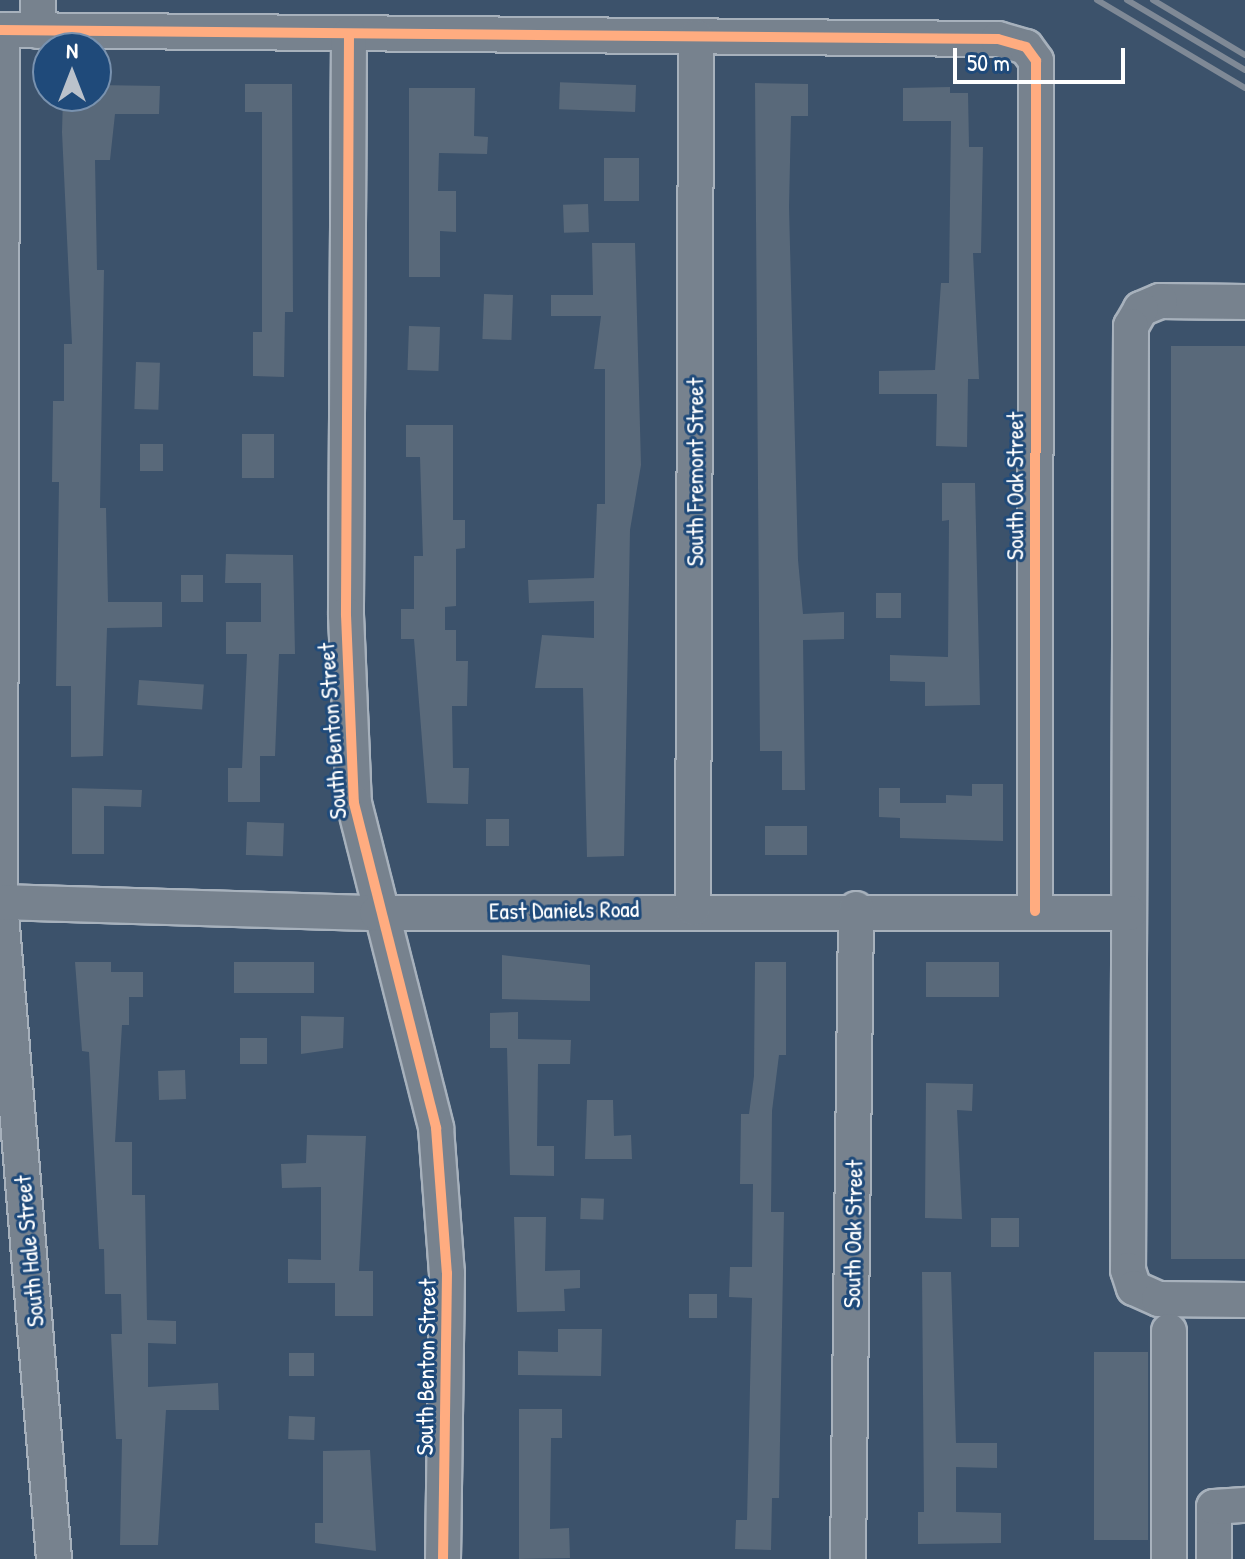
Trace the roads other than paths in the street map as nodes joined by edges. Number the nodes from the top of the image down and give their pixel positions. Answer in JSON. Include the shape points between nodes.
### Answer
{"nodes":[{"id":1,"x":38,"y":15,"type":"edge"},
{"id":2,"x":1,"y":30,"type":"edge"},
{"id":3,"x":349,"y":35,"type":"junction"},
{"id":4,"x":696,"y":37,"type":"junction"},
{"id":5,"x":1245,"y":302,"type":"edge"},
{"id":6,"x":0,"y":902,"type":"edge"},
{"id":7,"x":693,"y":908,"type":"junction"},
{"id":8,"x":856,"y":909,"type":"junction"},
{"id":9,"x":1035,"y":911,"type":"junction"},
{"id":10,"x":377,"y":913,"type":"junction"},
{"id":11,"x":1129,"y":913,"type":"junction"},
{"id":12,"x":1245,"y":1300,"type":"edge"},
{"id":13,"x":1169,"y":1331,"type":"dead end"},
{"id":14,"x":1245,"y":1505,"type":"edge"},
{"id":15,"x":54,"y":1559,"type":"edge"},
{"id":16,"x":443,"y":1559,"type":"edge"},
{"id":17,"x":848,"y":1559,"type":"edge"},
{"id":18,"x":1169,"y":1559,"type":"edge"},
{"id":19,"x":1214,"y":1559,"type":"edge"}],
"edges":[{"from":1,"to":2,"type":"street"},
{"from":1,"to":3,"type":"street"},
{"from":2,"to":6,"type":"street","name":"South Hale Street"},
{"from":3,"to":4,"type":"street"},
{"from":3,"to":10,"type":"street","name":"South Benton Street","via":[[348,710],[354,803]]},
{"from":4,"to":7,"type":"street","name":"South Fremont Street"},
{"from":4,"to":9,"type":"street","name":"South Oak Street","via":[[998,39],[1026,47],[1036,61]]},
{"from":5,"to":11,"type":"street","via":[[1160,301],[1141,309],[1131,326]]},
{"from":6,"to":10,"type":"street","name":"East Daniels Road"},
{"from":6,"to":15,"type":"street","name":"South Hale Street"},
{"from":7,"to":8,"type":"street","name":"East Daniels Road"},
{"from":7,"to":10,"type":"street","name":"East Daniels Road"},
{"from":8,"to":9,"type":"street","name":"East Daniels Road"},
{"from":8,"to":17,"type":"street","name":"South Oak Street"},
{"from":9,"to":11,"type":"street","name":"East Daniels Road"},
{"from":10,"to":16,"type":"street","name":"South Benton Street","via":[[438,1143],[447,1273]]},
{"from":11,"to":12,"type":"street","via":[[1128,1270],[1134,1288],[1159,1299]]},
{"from":13,"to":18,"type":"street"},
{"from":14,"to":19,"type":"street","via":[[1214,1507]]}]}
